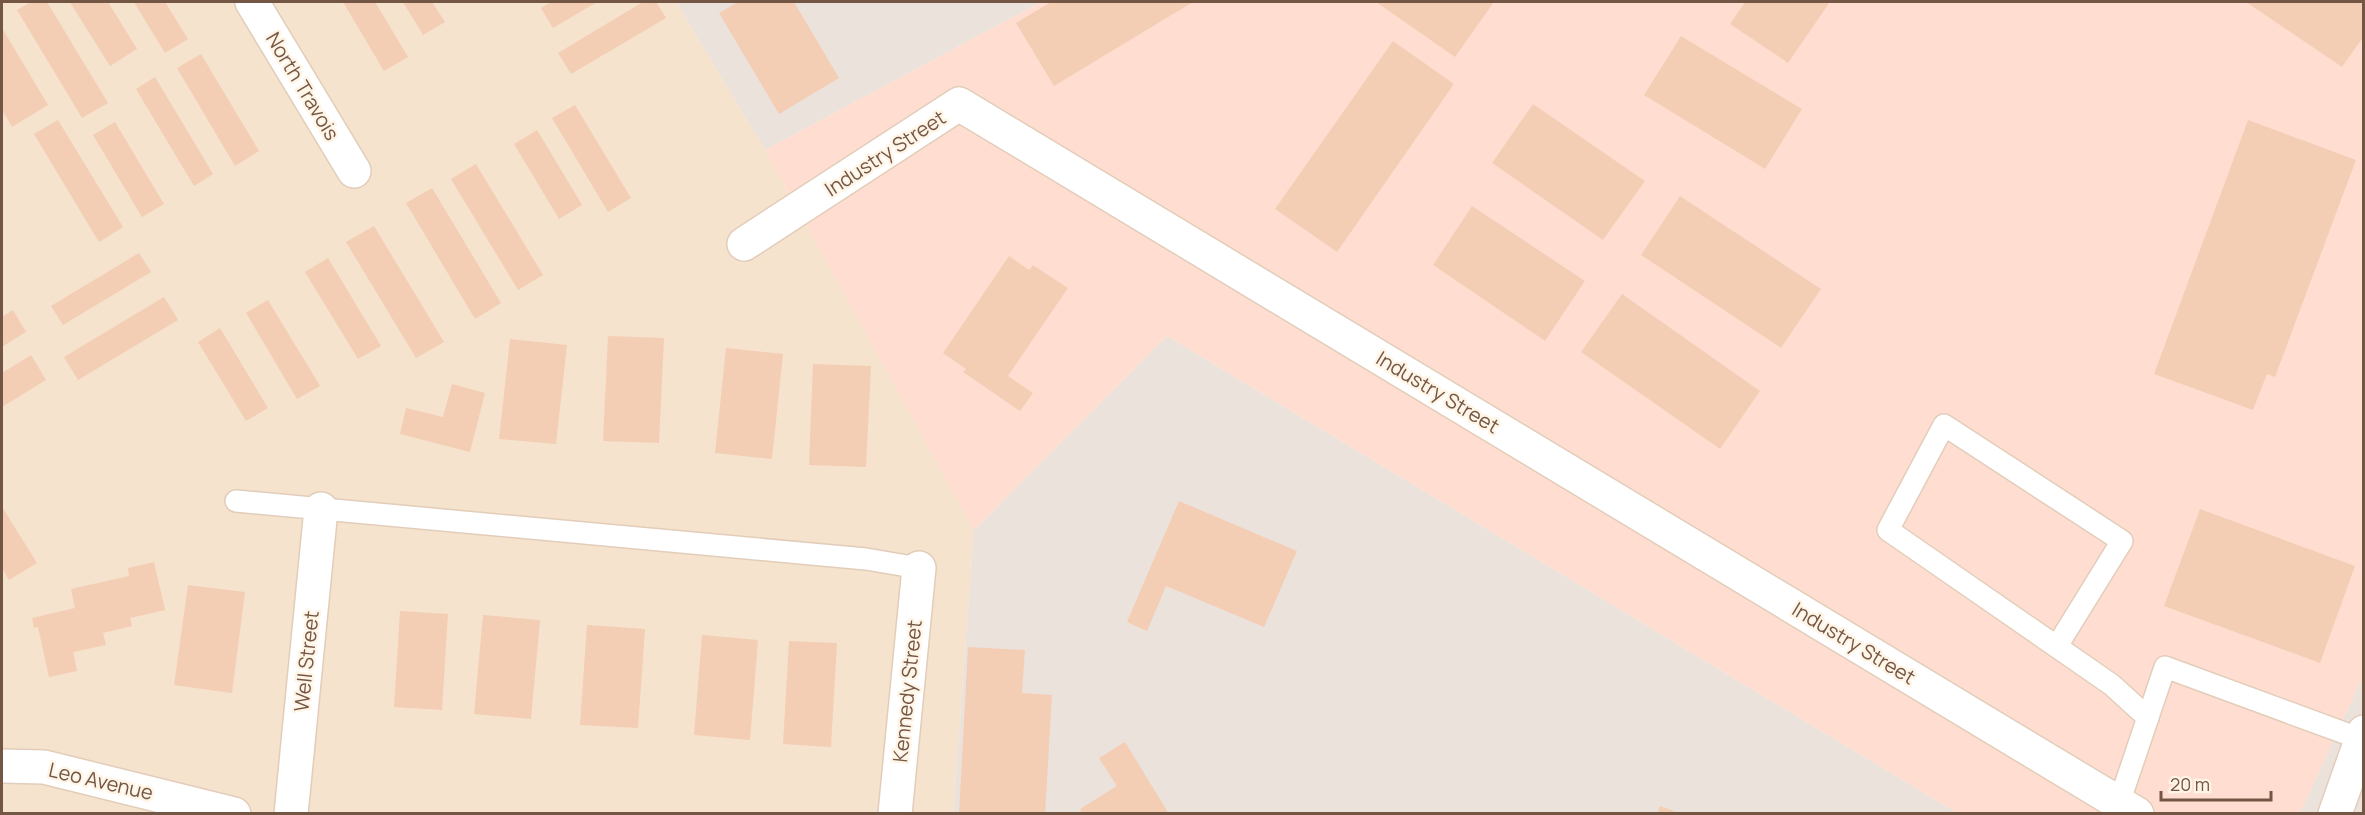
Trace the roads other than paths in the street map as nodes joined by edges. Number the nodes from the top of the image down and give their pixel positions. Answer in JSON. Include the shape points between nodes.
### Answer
{"nodes":[{"id":1,"x":252,"y":2,"type":"edge"},
{"id":2,"x":354,"y":171,"type":"dead end"},
{"id":3,"x":744,"y":244,"type":"dead end"},
{"id":4,"x":236,"y":501,"type":"dead end"},
{"id":5,"x":321,"y":509,"type":"junction"},
{"id":6,"x":919,"y":568,"type":"joint"},
{"id":7,"x":2057,"y":646,"type":"junction"},
{"id":8,"x":2148,"y":718,"type":"junction"},
{"id":9,"x":2362,"y":735,"type":"edge"},
{"id":10,"x":2,"y":766,"type":"edge"},
{"id":11,"x":2128,"y":808,"type":"edge"},
{"id":12,"x":234,"y":813,"type":"edge"},
{"id":13,"x":291,"y":813,"type":"edge"},
{"id":14,"x":895,"y":813,"type":"edge"},
{"id":15,"x":2335,"y":813,"type":"edge"}],
"edges":[{"from":1,"to":2,"type":"street","name":"North Travois"},
{"from":3,"to":11,"type":"street","name":"Industry Street","via":[[959,104]]},
{"from":4,"to":5,"type":"lane"},
{"from":5,"to":6,"type":"lane","via":[[866,559]]},
{"from":5,"to":13,"type":"street","name":"Well Street"},
{"from":6,"to":14,"type":"street","name":"Kennedy Street"},
{"from":7,"to":7,"type":"lane","via":[[1888,530],[1944,425],[2122,541]]},
{"from":7,"to":8,"type":"lane","via":[[2112,685]]},
{"from":8,"to":9,"type":"lane","via":[[2165,667]]},
{"from":8,"to":11,"type":"lane"},
{"from":9,"to":15,"type":"street"},
{"from":10,"to":12,"type":"street","name":"Leo Avenue","via":[[44,767]]}]}
